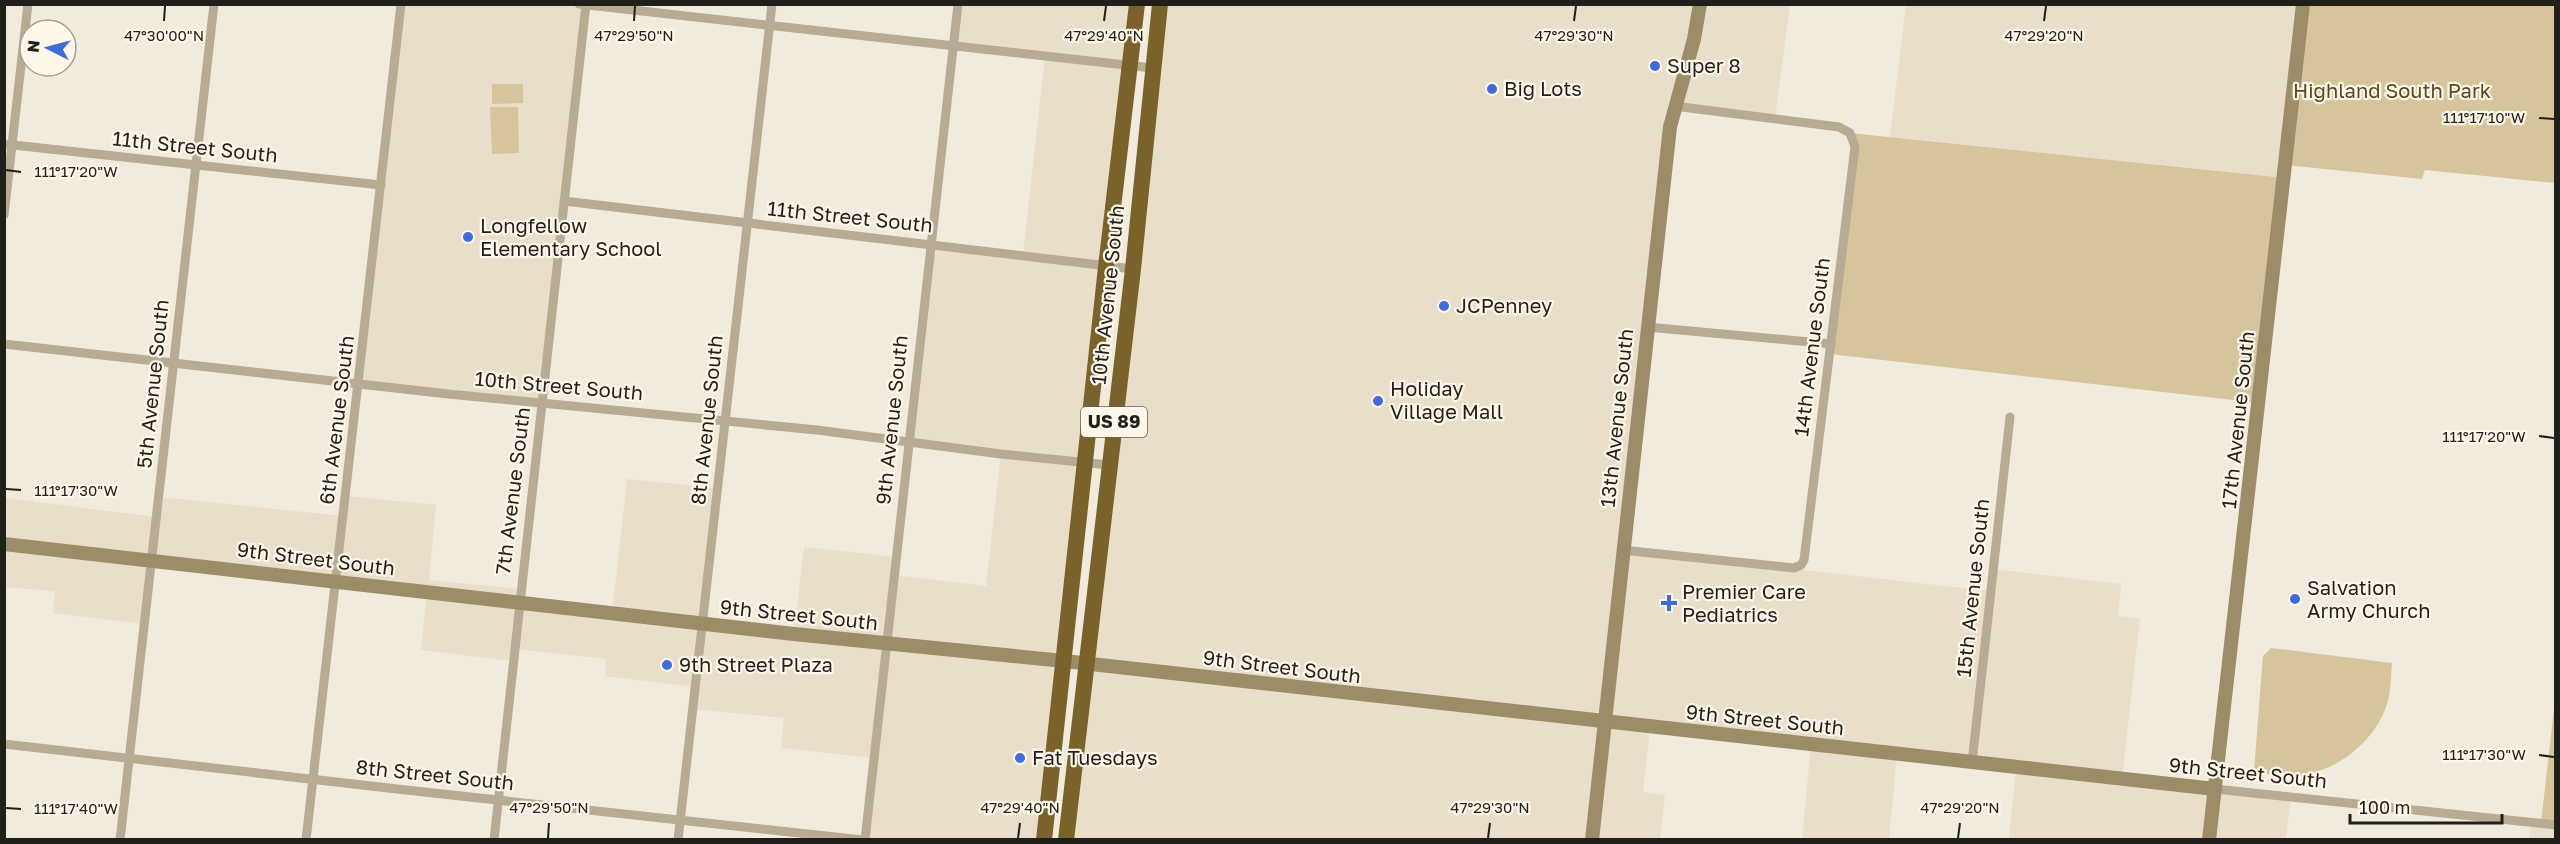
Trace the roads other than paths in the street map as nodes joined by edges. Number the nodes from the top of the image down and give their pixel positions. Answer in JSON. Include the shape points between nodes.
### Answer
{"nodes":[{"id":1,"x":28,"y":4,"type":"edge"},
{"id":2,"x":214,"y":4,"type":"edge"},
{"id":3,"x":401,"y":4,"type":"edge"},
{"id":4,"x":579,"y":4,"type":"edge"},
{"id":5,"x":772,"y":4,"type":"edge"},
{"id":6,"x":958,"y":4,"type":"edge"},
{"id":7,"x":1137,"y":4,"type":"edge"},
{"id":8,"x":1160,"y":4,"type":"edge"},
{"id":9,"x":1700,"y":4,"type":"edge"},
{"id":10,"x":2302,"y":4,"type":"edge"},
{"id":11,"x":586,"y":5,"type":"edge"},
{"id":12,"x":770,"y":26,"type":"junction"},
{"id":13,"x":953,"y":47,"type":"junction"},
{"id":14,"x":1131,"y":66,"type":"junction"},
{"id":15,"x":1152,"y":68,"type":"junction"},
{"id":16,"x":1674,"y":106,"type":"junction"},
{"id":17,"x":8,"y":144,"type":"edge"},
{"id":18,"x":196,"y":165,"type":"junction"},
{"id":19,"x":381,"y":185,"type":"junction"},
{"id":20,"x":564,"y":201,"type":"junction"},
{"id":21,"x":4,"y":215,"type":"edge"},
{"id":22,"x":747,"y":223,"type":"junction"},
{"id":23,"x":931,"y":244,"type":"junction"},
{"id":24,"x":1106,"y":267,"type":"junction"},
{"id":25,"x":1133,"y":269,"type":"junction"},
{"id":26,"x":1647,"y":327,"type":"junction"},
{"id":27,"x":4,"y":344,"type":"edge"},
{"id":28,"x":1831,"y":344,"type":"junction"},
{"id":29,"x":174,"y":362,"type":"junction"},
{"id":30,"x":360,"y":383,"type":"junction"},
{"id":31,"x":542,"y":403,"type":"junction"},
{"id":32,"x":2010,"y":417,"type":"dead end"},
{"id":33,"x":725,"y":421,"type":"junction"},
{"id":34,"x":907,"y":443,"type":"junction"},
{"id":35,"x":1084,"y":462,"type":"junction"},
{"id":36,"x":1109,"y":465,"type":"junction"},
{"id":37,"x":4,"y":544,"type":"edge"},
{"id":38,"x":1622,"y":550,"type":"junction"},
{"id":39,"x":152,"y":560,"type":"junction"},
{"id":40,"x":335,"y":581,"type":"junction"},
{"id":41,"x":519,"y":603,"type":"junction"},
{"id":42,"x":703,"y":623,"type":"junction"},
{"id":43,"x":886,"y":644,"type":"junction"},
{"id":44,"x":1064,"y":661,"type":"junction"},
{"id":45,"x":1085,"y":664,"type":"junction"},
{"id":46,"x":1605,"y":722,"type":"junction"},
{"id":47,"x":4,"y":744,"type":"edge"},
{"id":48,"x":129,"y":757,"type":"junction"},
{"id":49,"x":1972,"y":763,"type":"junction"},
{"id":50,"x":313,"y":779,"type":"junction"},
{"id":51,"x":2215,"y":789,"type":"junction"},
{"id":52,"x":498,"y":800,"type":"junction"},
{"id":53,"x":680,"y":820,"type":"junction"},
{"id":54,"x":2556,"y":825,"type":"edge"},
{"id":55,"x":120,"y":840,"type":"edge"},
{"id":56,"x":306,"y":840,"type":"edge"},
{"id":57,"x":494,"y":840,"type":"edge"},
{"id":58,"x":678,"y":840,"type":"edge"},
{"id":59,"x":864,"y":840,"type":"edge"},
{"id":60,"x":1044,"y":840,"type":"edge"},
{"id":61,"x":1066,"y":840,"type":"edge"},
{"id":62,"x":1592,"y":840,"type":"edge"},
{"id":63,"x":2209,"y":840,"type":"edge"}],
"edges":[{"from":1,"to":17,"type":"street"},
{"from":2,"to":18,"type":"street","name":"5th Avenue South"},
{"from":3,"to":19,"type":"street","name":"6th Avenue South"},
{"from":4,"to":11,"type":"street"},
{"from":5,"to":12,"type":"street","name":"8th Avenue South"},
{"from":6,"to":13,"type":"street","name":"9th Avenue South"},
{"from":7,"to":14,"type":"highway","name":"10th Avenue South","number":"US 89"},
{"from":8,"to":15,"type":"highway","name":"10th Avenue South","number":"US 89"},
{"from":9,"to":16,"type":"street","name":"13th Avenue South"},
{"from":10,"to":51,"type":"street","name":"17th Avenue South"},
{"from":11,"to":12,"type":"street"},
{"from":11,"to":20,"type":"street","name":"7th Avenue South"},
{"from":12,"to":13,"type":"street"},
{"from":12,"to":22,"type":"street","name":"8th Avenue South"},
{"from":13,"to":14,"type":"street"},
{"from":13,"to":23,"type":"street","name":"9th Avenue South"},
{"from":14,"to":15,"type":"street"},
{"from":14,"to":24,"type":"highway","name":"10th Avenue South","number":"US 89"},
{"from":15,"to":25,"type":"highway","name":"10th Avenue South","number":"US 89"},
{"from":16,"to":26,"type":"street","name":"13th Avenue South"},
{"from":16,"to":28,"type":"street","name":"14th Avenue South","via":[[1839,127],[1850,133],[1855,147]]},
{"from":17,"to":18,"type":"street","name":"11th Street South"},
{"from":17,"to":21,"type":"street"},
{"from":18,"to":19,"type":"street","name":"11th Street South"},
{"from":18,"to":29,"type":"street","name":"5th Avenue South"},
{"from":19,"to":30,"type":"street","name":"6th Avenue South"},
{"from":20,"to":22,"type":"street","name":"11th Street South"},
{"from":20,"to":31,"type":"street","name":"7th Avenue South"},
{"from":22,"to":23,"type":"street","name":"11th Street South"},
{"from":22,"to":33,"type":"street","name":"8th Avenue South"},
{"from":23,"to":24,"type":"street","name":"11th Street South"},
{"from":23,"to":34,"type":"street","name":"9th Avenue South"},
{"from":24,"to":25,"type":"street","name":"11th Street South"},
{"from":24,"to":35,"type":"highway","name":"10th Avenue South","number":"US 89"},
{"from":25,"to":36,"type":"highway","name":"10th Avenue South","number":"US 89"},
{"from":26,"to":28,"type":"street"},
{"from":26,"to":38,"type":"street","name":"13th Avenue South"},
{"from":27,"to":29,"type":"street","name":"10th Street South"},
{"from":28,"to":38,"type":"street","name":"14th Avenue South","via":[[1801,565],[1794,568]]},
{"from":29,"to":30,"type":"street","name":"10th Street South"},
{"from":29,"to":39,"type":"street","name":"5th Avenue South"},
{"from":30,"to":31,"type":"street","name":"10th Street South"},
{"from":30,"to":40,"type":"street","name":"6th Avenue South"},
{"from":31,"to":33,"type":"street","name":"10th Street South"},
{"from":31,"to":41,"type":"street","name":"7th Avenue South"},
{"from":32,"to":49,"type":"street","name":"15th Avenue South"},
{"from":33,"to":34,"type":"street","name":"10th Street South"},
{"from":33,"to":42,"type":"street","name":"8th Avenue South"},
{"from":34,"to":35,"type":"street","name":"10th Street South"},
{"from":34,"to":43,"type":"street","name":"9th Avenue South"},
{"from":35,"to":36,"type":"street","name":"10th Street South"},
{"from":35,"to":44,"type":"highway","name":"10th Avenue South","number":"US 89"},
{"from":36,"to":45,"type":"highway","name":"10th Avenue South","number":"US 89"},
{"from":37,"to":39,"type":"street","name":"9th Street South"},
{"from":38,"to":46,"type":"street","name":"13th Avenue South"},
{"from":39,"to":40,"type":"street","name":"9th Street South"},
{"from":39,"to":48,"type":"street","name":"5th Avenue South"},
{"from":40,"to":41,"type":"street","name":"9th Street South"},
{"from":40,"to":50,"type":"street","name":"6th Avenue South"},
{"from":41,"to":42,"type":"street","name":"9th Street South"},
{"from":41,"to":52,"type":"street","name":"7th Avenue South"},
{"from":42,"to":43,"type":"street","name":"9th Street South"},
{"from":42,"to":53,"type":"street","name":"8th Avenue South"},
{"from":43,"to":44,"type":"street","name":"9th Street South"},
{"from":43,"to":59,"type":"street","name":"9th Avenue South"},
{"from":44,"to":45,"type":"street","name":"9th Street South"},
{"from":44,"to":60,"type":"highway","name":"10th Avenue South","number":"US 89"},
{"from":45,"to":46,"type":"street","name":"9th Street South"},
{"from":45,"to":61,"type":"highway","name":"10th Avenue South","number":"US 89"},
{"from":46,"to":49,"type":"street","name":"9th Street South"},
{"from":46,"to":62,"type":"street","name":"13th Avenue South"},
{"from":47,"to":48,"type":"street","name":"8th Street South"},
{"from":48,"to":50,"type":"street","name":"8th Street South"},
{"from":48,"to":55,"type":"street","name":"5th Avenue South"},
{"from":49,"to":51,"type":"street","name":"9th Street South"},
{"from":50,"to":52,"type":"street","name":"8th Street South"},
{"from":50,"to":56,"type":"street","name":"6th Avenue South"},
{"from":51,"to":54,"type":"street","name":"9th Street South"},
{"from":51,"to":63,"type":"street","name":"17th Avenue South"},
{"from":52,"to":53,"type":"street","name":"8th Street South"},
{"from":52,"to":57,"type":"street","name":"7th Avenue South"},
{"from":53,"to":58,"type":"street","name":"8th Avenue South"},
{"from":53,"to":59,"type":"street","name":"8th Street South"}]}
